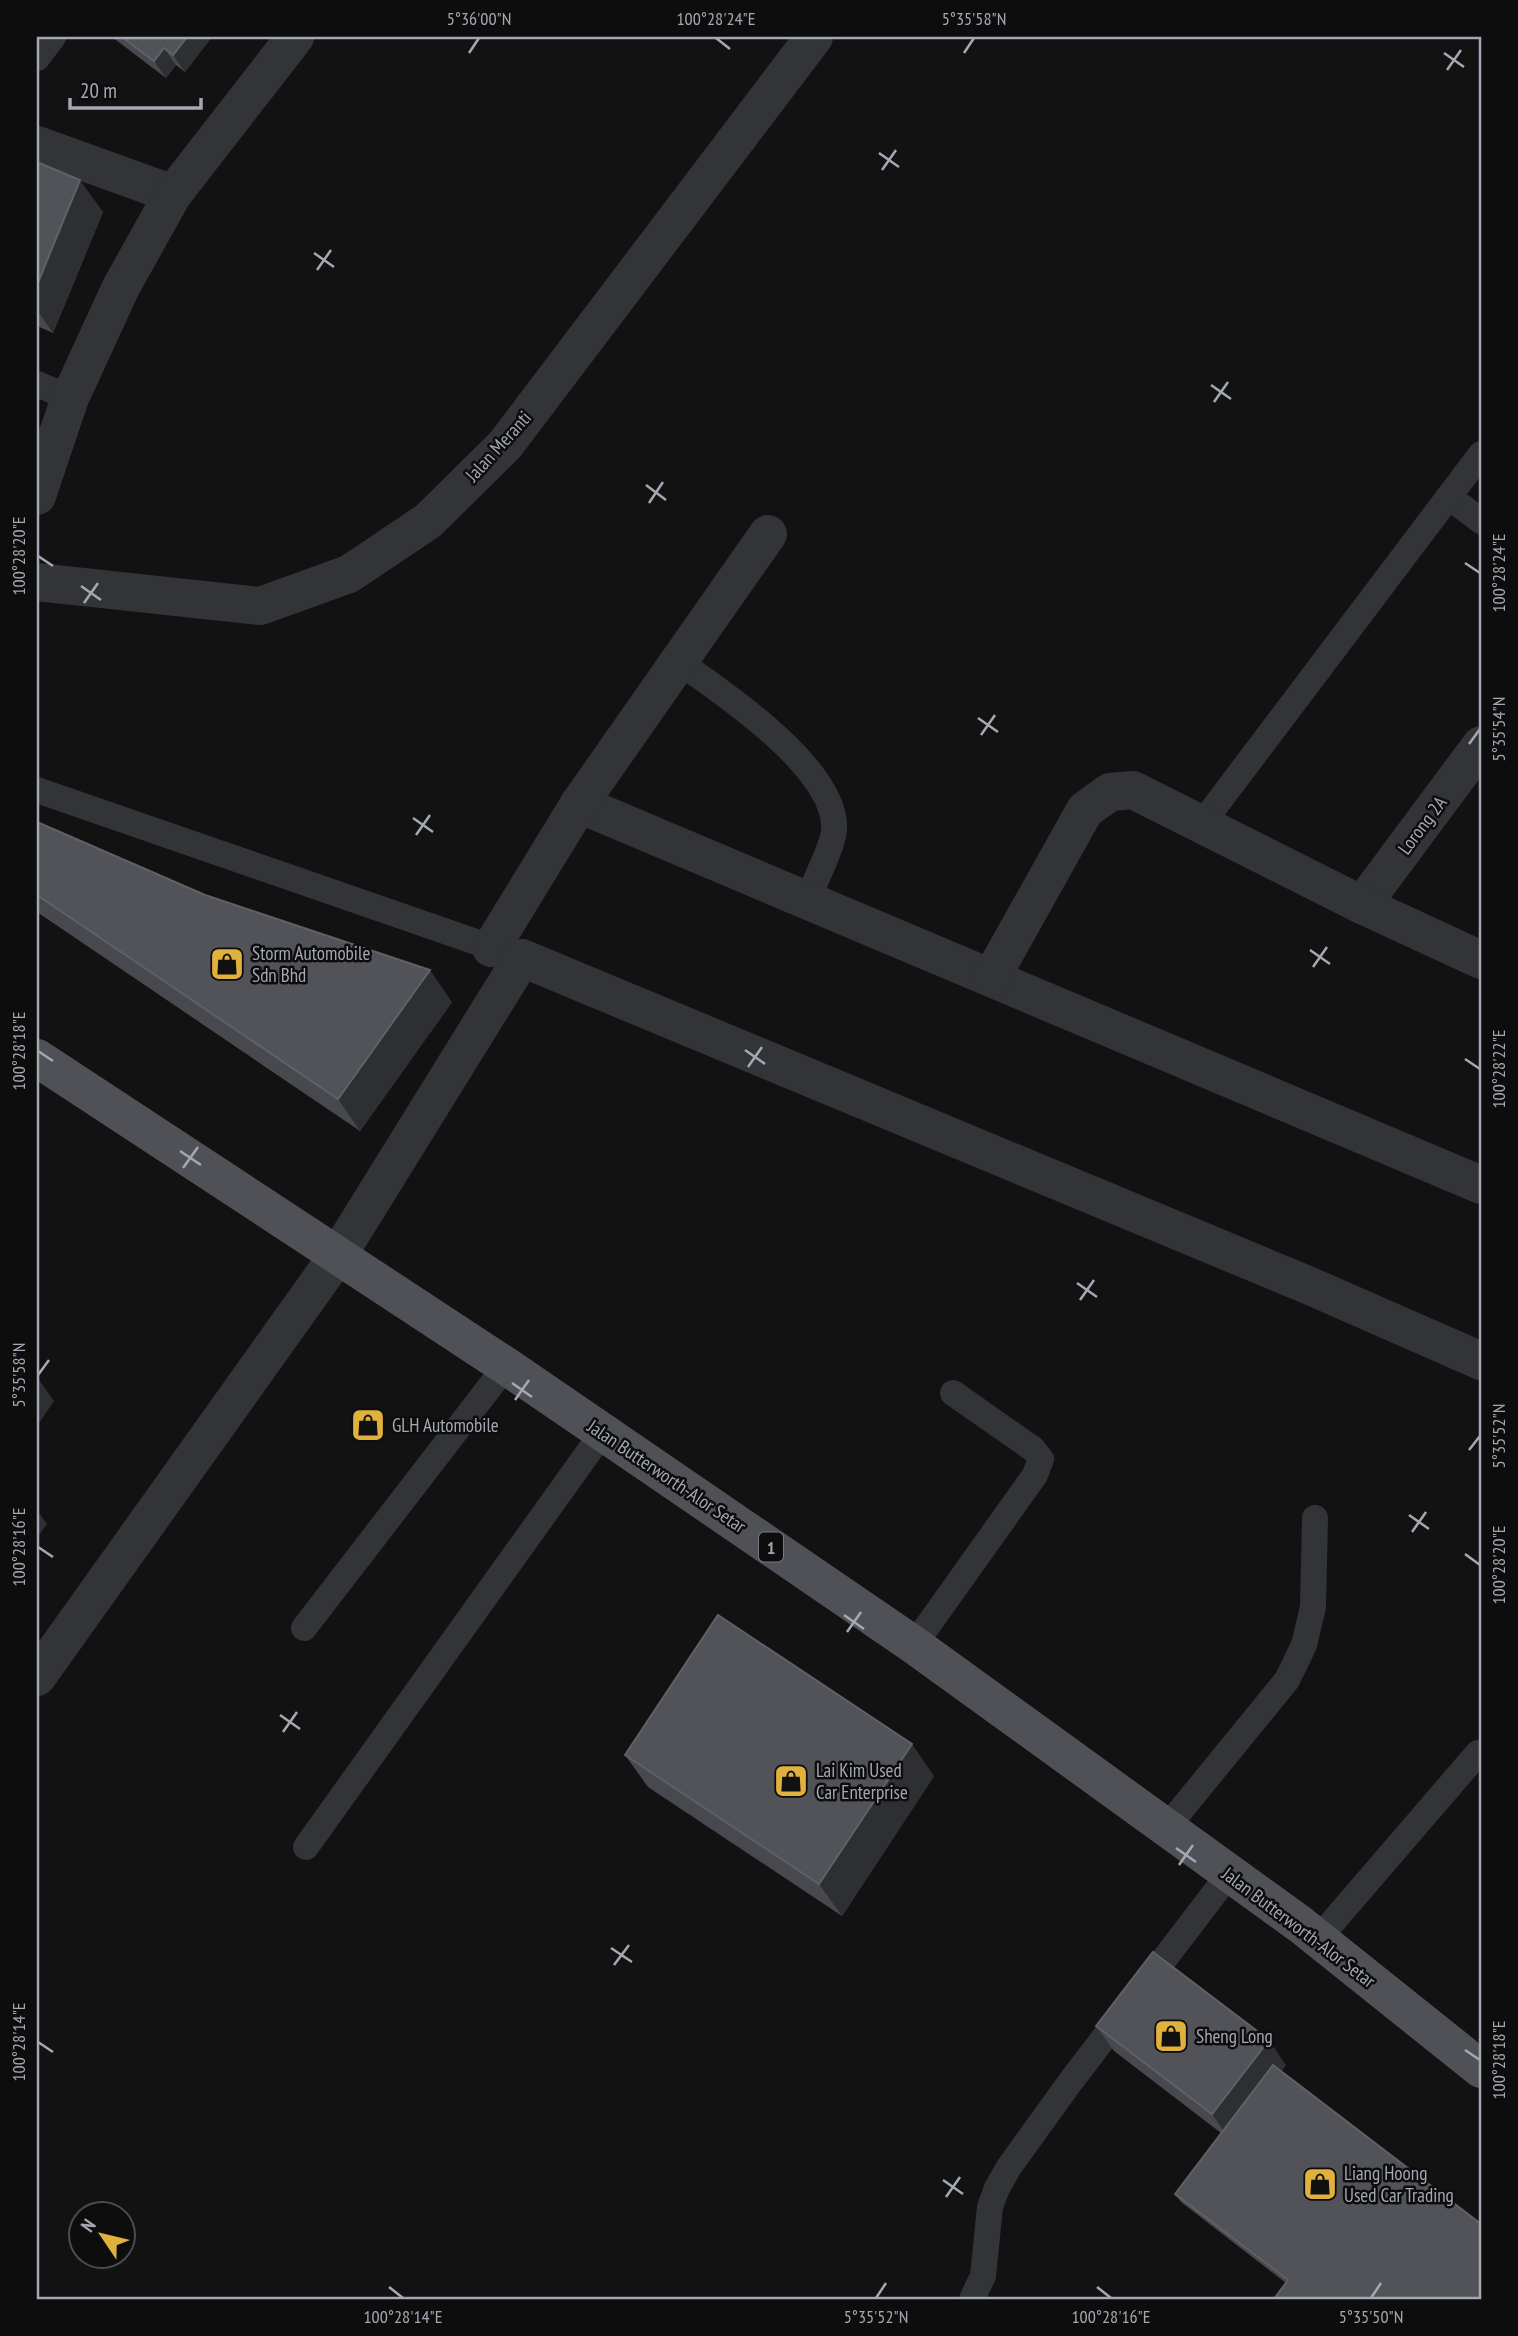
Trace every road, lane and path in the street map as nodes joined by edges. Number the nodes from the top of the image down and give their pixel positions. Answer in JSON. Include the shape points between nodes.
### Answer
{"nodes":[{"id":1,"x":53,"y":37,"type":"edge"},
{"id":2,"x":295,"y":37,"type":"edge"},
{"id":3,"x":814,"y":37,"type":"edge"},
{"id":4,"x":37,"y":58,"type":"edge"},
{"id":5,"x":37,"y":145,"type":"edge"},
{"id":6,"x":173,"y":194,"type":"junction"},
{"id":7,"x":53,"y":391,"type":"edge"},
{"id":8,"x":1481,"y":454,"type":"edge"},
{"id":9,"x":37,"y":496,"type":"edge"},
{"id":10,"x":1449,"y":497,"type":"junction"},
{"id":11,"x":1481,"y":521,"type":"edge"},
{"id":12,"x":768,"y":534,"type":"dead end"},
{"id":13,"x":37,"y":582,"type":"edge"},
{"id":14,"x":679,"y":662,"type":"junction"},
{"id":15,"x":1481,"y":745,"type":"edge"},
{"id":16,"x":37,"y":790,"type":"edge"},
{"id":17,"x":579,"y":804,"type":"junction"},
{"id":18,"x":1201,"y":825,"type":"junction"},
{"id":19,"x":807,"y":900,"type":"junction"},
{"id":20,"x":1362,"y":905,"type":"junction"},
{"id":21,"x":507,"y":953,"type":"junction"},
{"id":22,"x":1481,"y":960,"type":"edge"},
{"id":23,"x":991,"y":978,"type":"junction"},
{"id":24,"x":37,"y":1058,"type":"edge"},
{"id":25,"x":1481,"y":1185,"type":"edge"},
{"id":26,"x":338,"y":1255,"type":"junction"},
{"id":27,"x":1481,"y":1361,"type":"edge"},
{"id":28,"x":506,"y":1366,"type":"junction"},
{"id":29,"x":953,"y":1393,"type":"dead end"},
{"id":30,"x":603,"y":1432,"type":"junction"},
{"id":31,"x":1315,"y":1518,"type":"dead end"},
{"id":32,"x":304,"y":1628,"type":"dead end"},
{"id":33,"x":914,"y":1645,"type":"junction"},
{"id":34,"x":37,"y":1677,"type":"edge"},
{"id":35,"x":1478,"y":1753,"type":"dead end"},
{"id":36,"x":1167,"y":1828,"type":"junction"},
{"id":37,"x":306,"y":1847,"type":"dead end"},
{"id":38,"x":1230,"y":1873,"type":"junction"},
{"id":39,"x":1318,"y":1939,"type":"junction"},
{"id":40,"x":1481,"y":2069,"type":"edge"},
{"id":41,"x":972,"y":2299,"type":"edge"}],
"edges":[{"from":1,"to":4,"type":"lane"},
{"from":2,"to":6,"type":"street"},
{"from":3,"to":13,"type":"street","name":"Jalan Meranti","via":[[505,445],[428,520],[349,574],[260,606]]},
{"from":5,"to":6,"type":"street"},
{"from":6,"to":7,"type":"street","via":[[121,287]]},
{"from":7,"to":9,"type":"street"},
{"from":8,"to":10,"type":"lane"},
{"from":10,"to":11,"type":"lane"},
{"from":10,"to":18,"type":"lane"},
{"from":12,"to":14,"type":"street"},
{"from":14,"to":17,"type":"street"},
{"from":14,"to":19,"type":"lane","via":[[772,734],[813,775],[829,801],[834,831]]},
{"from":15,"to":20,"type":"street","name":"Lorong 2A"},
{"from":16,"to":21,"type":"lane"},
{"from":17,"to":19,"type":"street"},
{"from":17,"to":21,"type":"street"},
{"from":18,"to":20,"type":"street"},
{"from":18,"to":23,"type":"street","via":[[1133,790],[1110,792],[1085,810]]},
{"from":19,"to":23,"type":"street"},
{"from":20,"to":22,"type":"street"},
{"from":21,"to":26,"type":"street"},
{"from":21,"to":27,"type":"street"},
{"from":23,"to":25,"type":"street"},
{"from":24,"to":26,"type":"main road","name":"Jalan Butterworth-Alor Setar","number":"1"},
{"from":26,"to":28,"type":"main road","name":"Jalan Butterworth-Alor Setar","number":"1"},
{"from":26,"to":34,"type":"street"},
{"from":28,"to":30,"type":"main road","name":"Jalan Butterworth-Alor Setar","number":"1"},
{"from":28,"to":32,"type":"lane"},
{"from":29,"to":33,"type":"lane","via":[[1041,1459],[1035,1475]]},
{"from":30,"to":33,"type":"main road","name":"Jalan Butterworth-Alor Setar","number":"1"},
{"from":30,"to":37,"type":"lane"},
{"from":31,"to":36,"type":"lane","via":[[1312,1607],[1304,1645],[1287,1680]]},
{"from":33,"to":36,"type":"main road","name":"Jalan Butterworth-Alor Setar","number":"1"},
{"from":35,"to":39,"type":"lane"},
{"from":36,"to":38,"type":"main road","name":"Jalan Butterworth-Alor Setar","number":"1"},
{"from":38,"to":39,"type":"main road","name":"Jalan Butterworth-Alor Setar","number":"1"},
{"from":38,"to":41,"type":"lane","via":[[1009,2167],[990,2207],[983,2276]]},
{"from":39,"to":40,"type":"main road","name":"Jalan Butterworth-Alor Setar","number":"1"}]}
